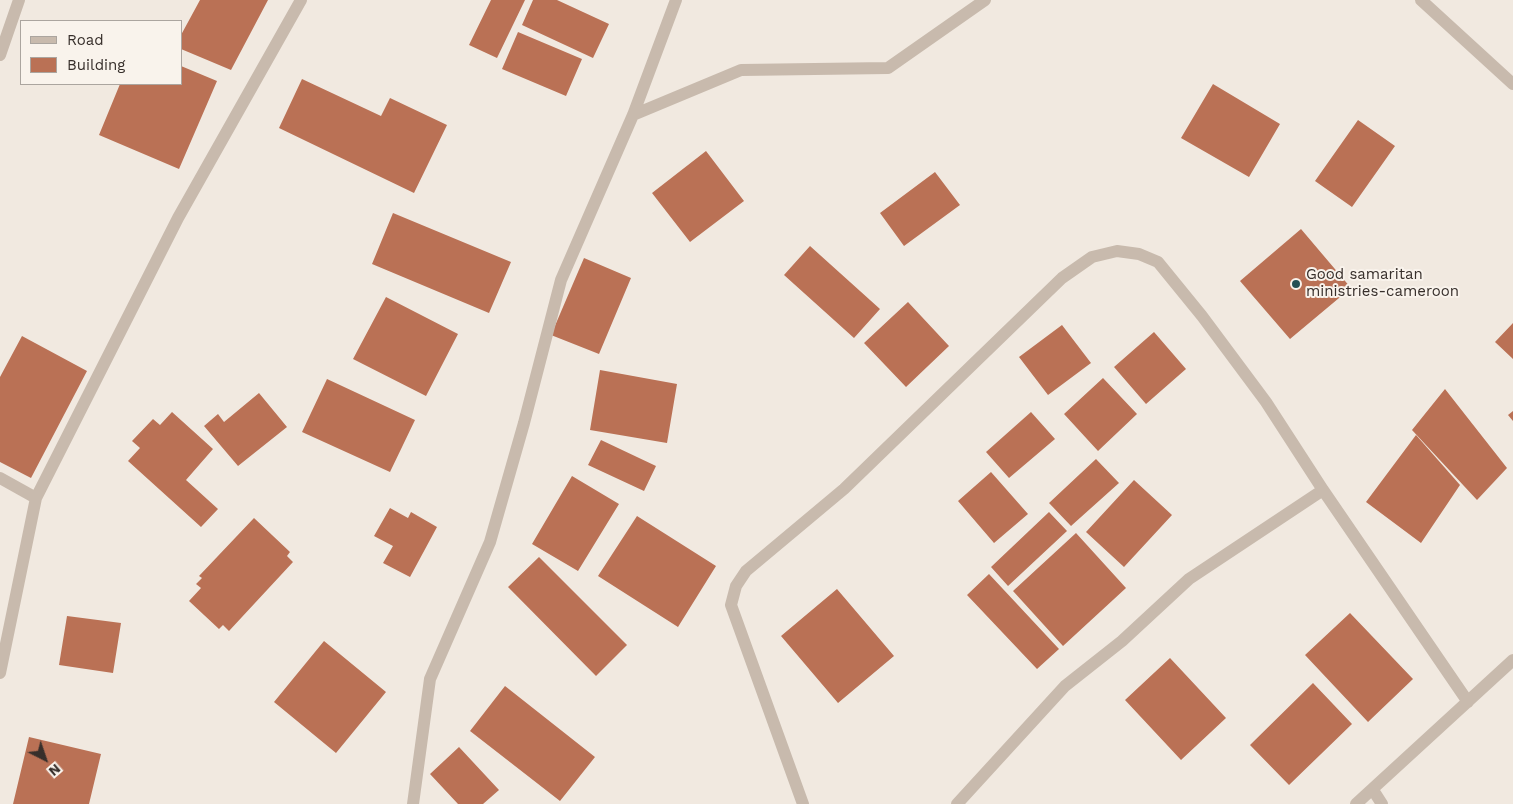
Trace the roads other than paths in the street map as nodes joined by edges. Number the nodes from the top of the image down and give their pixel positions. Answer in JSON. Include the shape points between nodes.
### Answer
{"nodes":[{"id":1,"x":19,"y":0,"type":"edge"},
{"id":2,"x":301,"y":0,"type":"edge"},
{"id":3,"x":676,"y":0,"type":"edge"},
{"id":4,"x":985,"y":0,"type":"edge"},
{"id":5,"x":1421,"y":0,"type":"edge"},
{"id":6,"x":0,"y":55,"type":"edge"},
{"id":7,"x":1513,"y":84,"type":"edge"},
{"id":8,"x":633,"y":115,"type":"junction"},
{"id":9,"x":0,"y":478,"type":"edge"},
{"id":10,"x":1323,"y":490,"type":"junction"},
{"id":11,"x":36,"y":498,"type":"junction"},
{"id":12,"x":1513,"y":660,"type":"edge"},
{"id":13,"x":0,"y":673,"type":"edge"},
{"id":14,"x":1468,"y":702,"type":"junction"},
{"id":15,"x":1373,"y":790,"type":"junction"},
{"id":16,"x":413,"y":804,"type":"edge"},
{"id":17,"x":803,"y":804,"type":"edge"},
{"id":18,"x":957,"y":804,"type":"edge"},
{"id":19,"x":1356,"y":804,"type":"edge"},
{"id":20,"x":1382,"y":804,"type":"edge"}],
"edges":[{"from":1,"to":6,"type":"street"},
{"from":2,"to":11,"type":"street","via":[[178,218]]},
{"from":3,"to":8,"type":"street"},
{"from":4,"to":8,"type":"street","via":[[888,68],[741,70]]},
{"from":5,"to":7,"type":"street"},
{"from":8,"to":16,"type":"street","via":[[561,280],[490,542],[430,679]]},
{"from":9,"to":11,"type":"street"},
{"from":10,"to":14,"type":"street"},
{"from":10,"to":17,"type":"street","via":[[1266,402],[1158,262],[1139,254],[1117,251],[1092,257],[1062,278],[844,489],[746,571],[736,586],[731,605]]},
{"from":10,"to":18,"type":"street","via":[[1189,579],[1122,641],[1065,686]]},
{"from":11,"to":13,"type":"street"},
{"from":12,"to":14,"type":"street"},
{"from":14,"to":15,"type":"street"},
{"from":15,"to":19,"type":"street"},
{"from":15,"to":20,"type":"street"}]}
